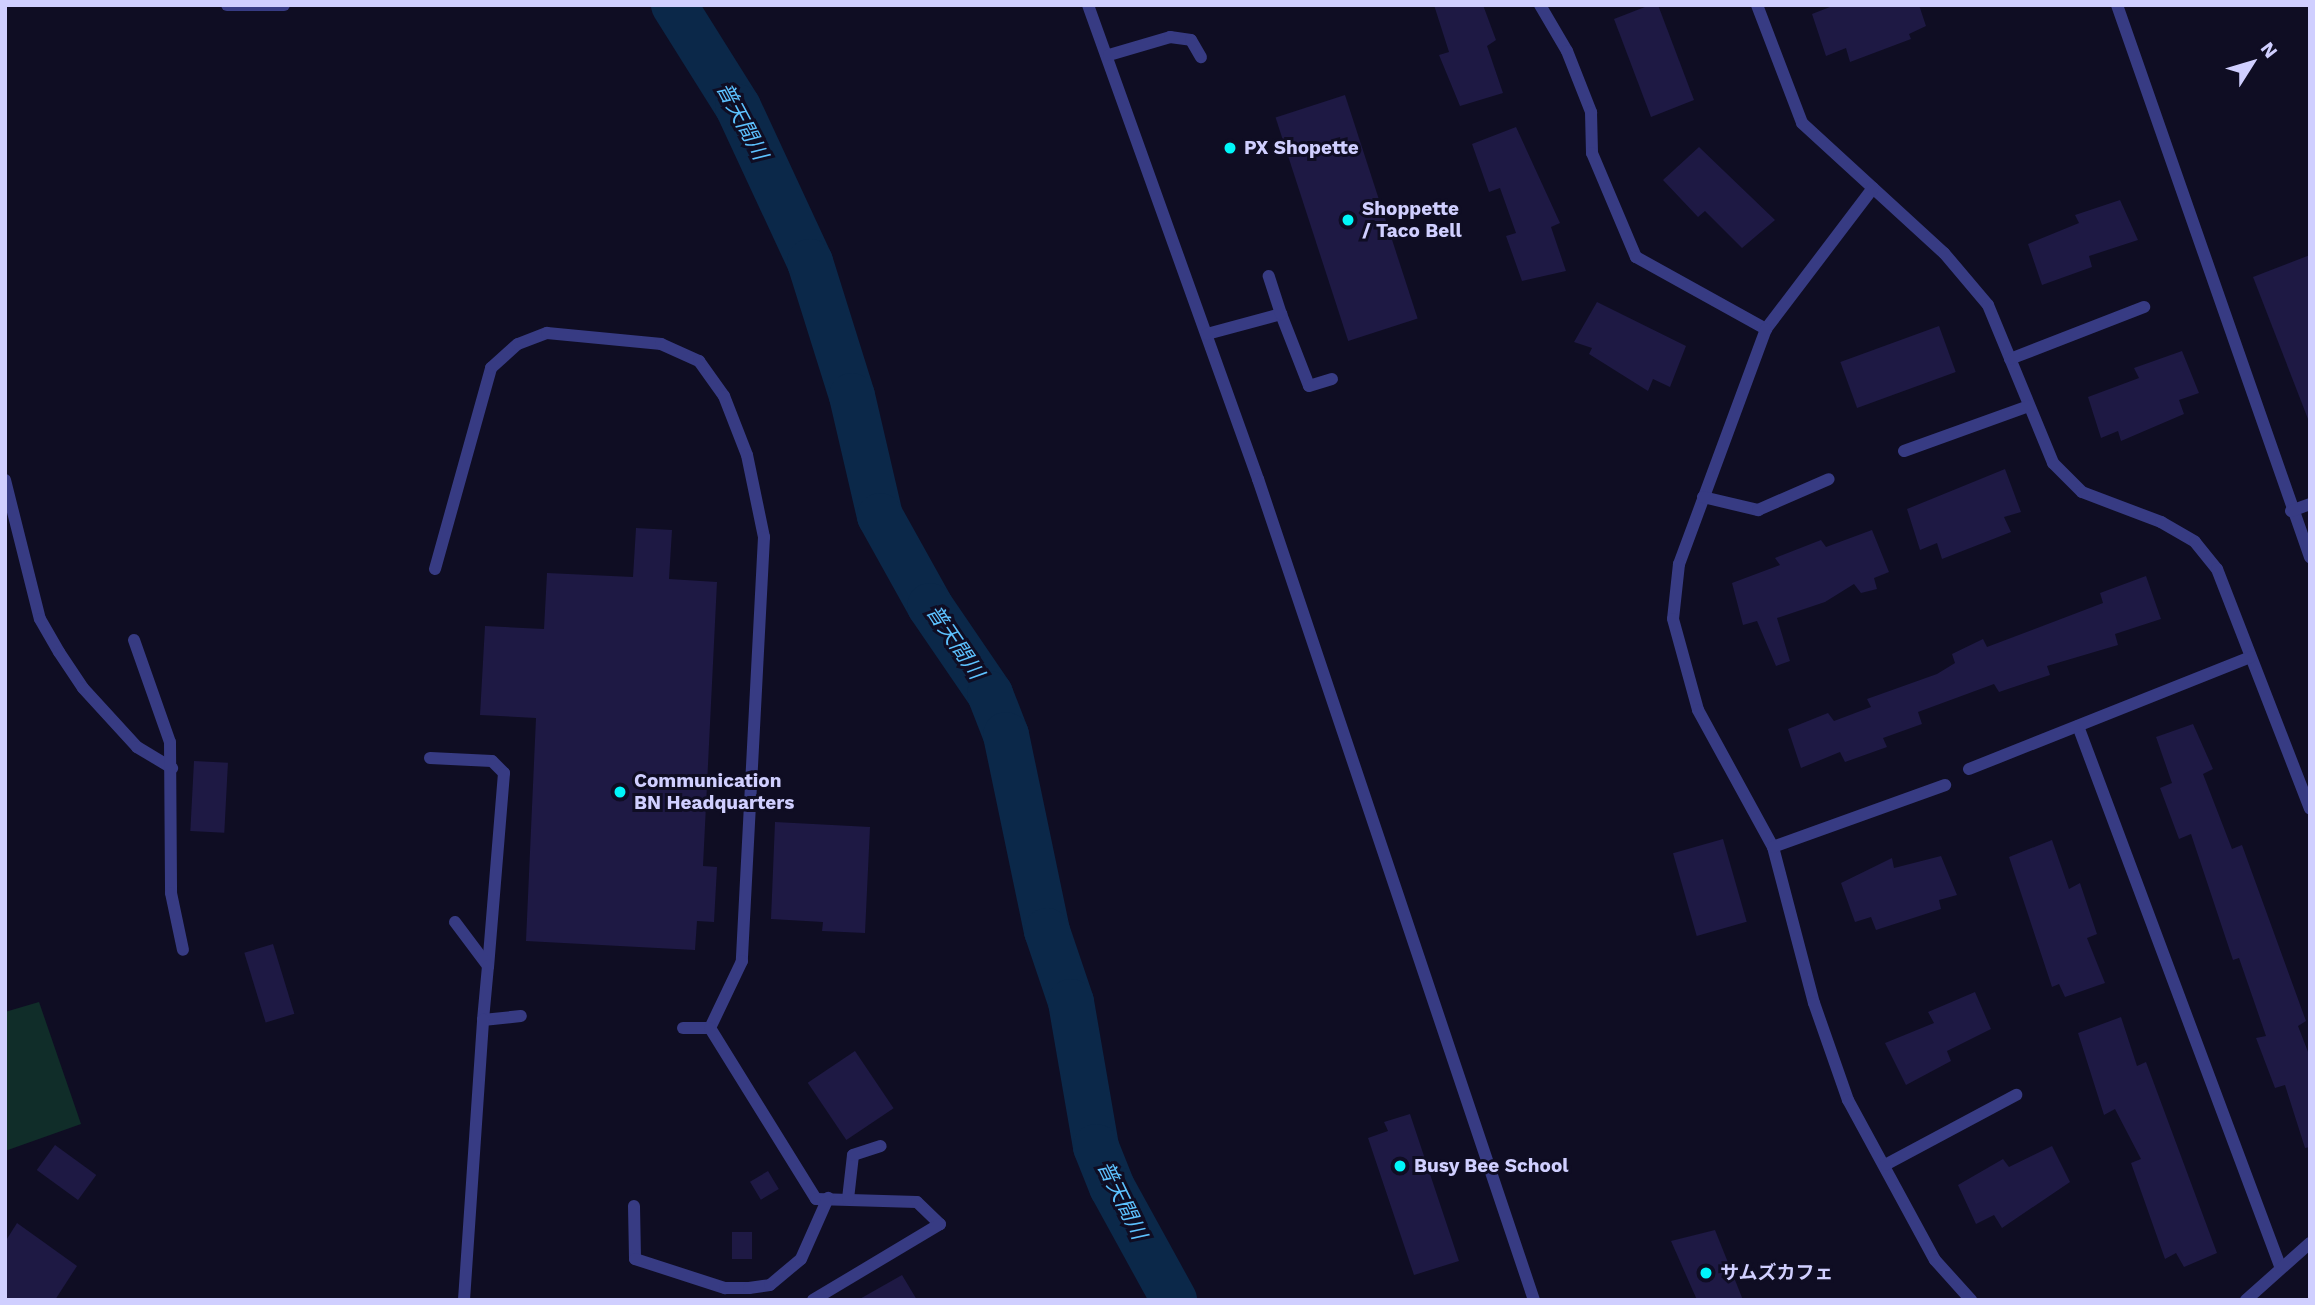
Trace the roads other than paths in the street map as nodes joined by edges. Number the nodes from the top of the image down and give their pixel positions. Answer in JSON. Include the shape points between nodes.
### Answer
{"nodes":[{"id":1,"x":227,"y":5,"type":"edge"},
{"id":2,"x":284,"y":5,"type":"edge"},
{"id":3,"x":1088,"y":5,"type":"edge"},
{"id":4,"x":1540,"y":5,"type":"edge"},
{"id":5,"x":1757,"y":5,"type":"edge"},
{"id":6,"x":2117,"y":5,"type":"edge"},
{"id":7,"x":1109,"y":55,"type":"junction"},
{"id":8,"x":1200,"y":57,"type":"dead end"},
{"id":9,"x":1873,"y":188,"type":"junction"},
{"id":10,"x":1269,"y":276,"type":"dead end"},
{"id":11,"x":2144,"y":307,"type":"dead end"},
{"id":12,"x":1281,"y":314,"type":"junction"},
{"id":13,"x":1766,"y":329,"type":"junction"},
{"id":14,"x":1207,"y":334,"type":"junction"},
{"id":15,"x":2011,"y":359,"type":"junction"},
{"id":16,"x":1332,"y":379,"type":"dead end"},
{"id":17,"x":2029,"y":406,"type":"junction"},
{"id":18,"x":1904,"y":451,"type":"dead end"},
{"id":19,"x":1829,"y":479,"type":"dead end"},
{"id":20,"x":5,"y":480,"type":"edge"},
{"id":21,"x":1703,"y":497,"type":"junction"},
{"id":22,"x":2310,"y":504,"type":"edge"},
{"id":23,"x":2291,"y":512,"type":"junction"},
{"id":24,"x":2310,"y":557,"type":"edge"},
{"id":25,"x":435,"y":569,"type":"dead end"},
{"id":26,"x":134,"y":640,"type":"dead end"},
{"id":27,"x":2252,"y":657,"type":"junction"},
{"id":28,"x":2078,"y":726,"type":"junction"},
{"id":29,"x":430,"y":758,"type":"dead end"},
{"id":30,"x":172,"y":768,"type":"junction"},
{"id":31,"x":1969,"y":769,"type":"dead end"},
{"id":32,"x":1945,"y":785,"type":"dead end"},
{"id":33,"x":2310,"y":809,"type":"edge"},
{"id":34,"x":1773,"y":847,"type":"junction"},
{"id":35,"x":455,"y":922,"type":"dead end"},
{"id":36,"x":183,"y":950,"type":"dead end"},
{"id":37,"x":488,"y":966,"type":"junction"},
{"id":38,"x":522,"y":1016,"type":"dead end"},
{"id":39,"x":483,"y":1020,"type":"junction"},
{"id":40,"x":683,"y":1028,"type":"dead end"},
{"id":41,"x":710,"y":1028,"type":"junction"},
{"id":42,"x":2016,"y":1095,"type":"dead end"},
{"id":43,"x":881,"y":1146,"type":"dead end"},
{"id":44,"x":1885,"y":1165,"type":"junction"},
{"id":45,"x":828,"y":1198,"type":"junction"},
{"id":46,"x":848,"y":1199,"type":"junction"},
{"id":47,"x":634,"y":1206,"type":"dead end"},
{"id":48,"x":2310,"y":1242,"type":"edge"},
{"id":49,"x":2280,"y":1266,"type":"junction"},
{"id":50,"x":464,"y":1300,"type":"edge"},
{"id":51,"x":813,"y":1300,"type":"edge"},
{"id":52,"x":1534,"y":1300,"type":"edge"},
{"id":53,"x":1971,"y":1300,"type":"edge"},
{"id":54,"x":2246,"y":1300,"type":"edge"}],
"edges":[{"from":1,"to":2,"type":"lane"},
{"from":3,"to":7,"type":"lane"},
{"from":4,"to":13,"type":"lane","via":[[1567,51],[1591,112],[1592,153],[1636,257]]},
{"from":5,"to":9,"type":"lane","via":[[1802,123]]},
{"from":6,"to":23,"type":"lane"},
{"from":7,"to":8,"type":"lane","via":[[1170,37],[1191,40]]},
{"from":7,"to":14,"type":"lane"},
{"from":9,"to":13,"type":"lane"},
{"from":9,"to":15,"type":"lane","via":[[1969,278],[1988,305]]},
{"from":10,"to":12,"type":"lane"},
{"from":11,"to":15,"type":"lane"},
{"from":12,"to":14,"type":"lane"},
{"from":12,"to":16,"type":"lane","via":[[1309,386]]},
{"from":13,"to":21,"type":"lane"},
{"from":14,"to":52,"type":"lane"},
{"from":15,"to":17,"type":"lane"},
{"from":17,"to":18,"type":"lane"},
{"from":17,"to":27,"type":"lane","via":[[2053,463],[2082,492],[2161,522],[2195,542],[2217,569]]},
{"from":19,"to":21,"type":"lane","via":[[1758,510]]},
{"from":20,"to":30,"type":"lane","via":[[40,619],[83,688],[137,747]]},
{"from":21,"to":34,"type":"lane","via":[[1679,564],[1673,619],[1679,652],[1698,710]]},
{"from":22,"to":23,"type":"lane"},
{"from":23,"to":24,"type":"lane"},
{"from":25,"to":41,"type":"lane","via":[[491,368],[518,344],[547,333],[661,344],[699,361],[724,396],[747,455],[764,537],[742,961]]},
{"from":26,"to":30,"type":"lane","via":[[170,742]]},
{"from":27,"to":28,"type":"lane"},
{"from":27,"to":33,"type":"lane"},
{"from":28,"to":31,"type":"lane"},
{"from":28,"to":49,"type":"lane"},
{"from":29,"to":37,"type":"lane","via":[[492,761],[504,773]]},
{"from":30,"to":36,"type":"lane","via":[[172,893]]},
{"from":32,"to":34,"type":"lane"},
{"from":34,"to":44,"type":"lane","via":[[1814,1003],[1844,1088]]},
{"from":35,"to":37,"type":"lane"},
{"from":37,"to":39,"type":"lane"},
{"from":38,"to":39,"type":"lane"},
{"from":39,"to":50,"type":"lane"},
{"from":40,"to":41,"type":"lane"},
{"from":41,"to":45,"type":"lane","via":[[816,1199]]},
{"from":42,"to":44,"type":"lane"},
{"from":43,"to":46,"type":"lane","via":[[853,1155]]},
{"from":44,"to":53,"type":"lane","via":[[1935,1260]]},
{"from":45,"to":46,"type":"lane"},
{"from":45,"to":47,"type":"lane","via":[[801,1259],[770,1285],[749,1288],[725,1288],[635,1259]]},
{"from":46,"to":51,"type":"lane","via":[[918,1202],[940,1224]]},
{"from":48,"to":49,"type":"lane"},
{"from":49,"to":54,"type":"lane"}]}
